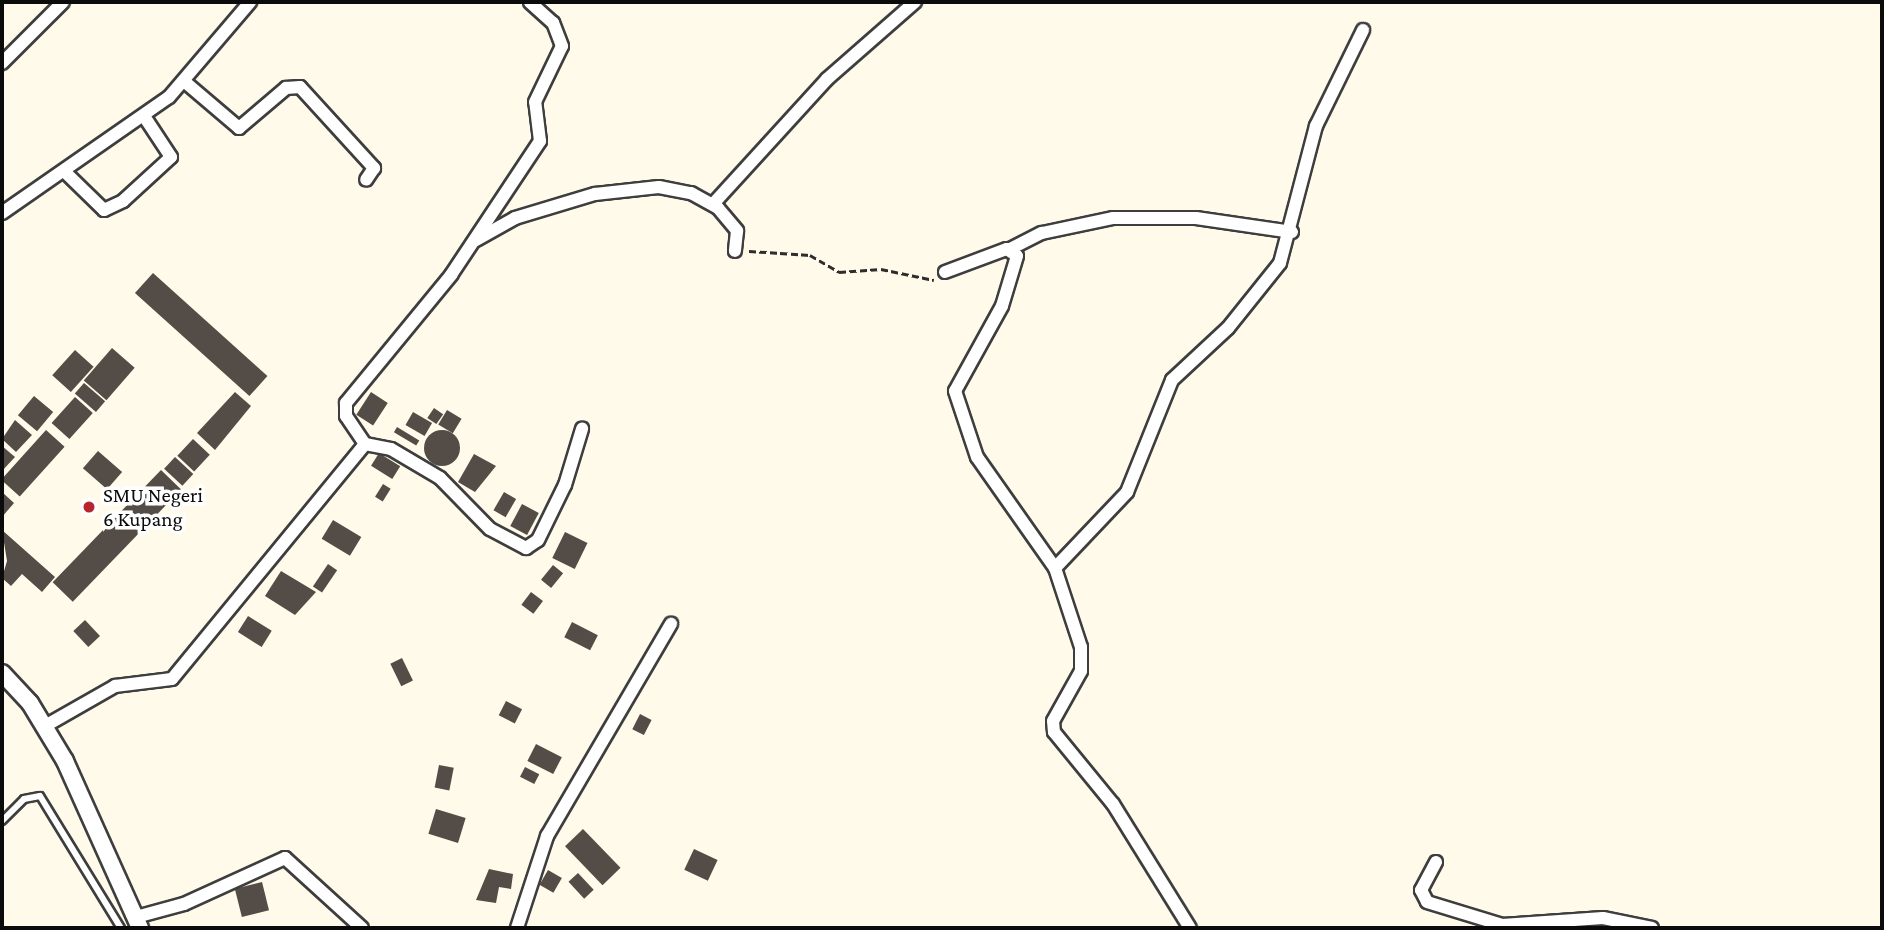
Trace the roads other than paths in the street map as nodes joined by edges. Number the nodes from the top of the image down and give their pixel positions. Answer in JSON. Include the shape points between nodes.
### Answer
{"nodes":[{"id":1,"x":63,"y":2,"type":"edge"},
{"id":2,"x":250,"y":2,"type":"edge"},
{"id":3,"x":530,"y":2,"type":"edge"},
{"id":4,"x":915,"y":2,"type":"edge"},
{"id":5,"x":1363,"y":30,"type":"dead end"},
{"id":6,"x":2,"y":63,"type":"edge"},
{"id":7,"x":185,"y":82,"type":"junction"},
{"id":8,"x":144,"y":116,"type":"junction"},
{"id":9,"x":66,"y":173,"type":"junction"},
{"id":10,"x":366,"y":180,"type":"dead end"},
{"id":11,"x":713,"y":204,"type":"junction"},
{"id":12,"x":2,"y":213,"type":"edge"},
{"id":13,"x":1292,"y":232,"type":"junction"},
{"id":14,"x":473,"y":242,"type":"junction"},
{"id":15,"x":1010,"y":249,"type":"junction"},
{"id":16,"x":735,"y":251,"type":"road end"},
{"id":17,"x":945,"y":272,"type":"road end"},
{"id":18,"x":582,"y":429,"type":"dead end"},
{"id":19,"x":365,"y":444,"type":"junction"},
{"id":20,"x":1055,"y":568,"type":"junction"},
{"id":21,"x":671,"y":624,"type":"dead end"},
{"id":22,"x":2,"y":673,"type":"edge"},
{"id":23,"x":46,"y":726,"type":"junction"},
{"id":24,"x":2,"y":821,"type":"edge"},
{"id":25,"x":1436,"y":862,"type":"dead end"},
{"id":26,"x":138,"y":923,"type":"edge"},
{"id":27,"x":1510,"y":926,"type":"edge"},
{"id":28,"x":121,"y":928,"type":"edge"},
{"id":29,"x":362,"y":928,"type":"edge"},
{"id":30,"x":517,"y":928,"type":"edge"},
{"id":31,"x":1190,"y":928,"type":"edge"},
{"id":32,"x":1652,"y":928,"type":"edge"}],
"edges":[{"from":1,"to":6,"type":"street"},
{"from":2,"to":7,"type":"street"},
{"from":3,"to":14,"type":"street","via":[[553,23],[562,46],[534,102],[540,141]]},
{"from":4,"to":11,"type":"street","via":[[827,79]]},
{"from":5,"to":13,"type":"street","via":[[1316,126]]},
{"from":7,"to":8,"type":"street"},
{"from":7,"to":10,"type":"street","via":[[239,128],[286,88],[300,87],[373,168]]},
{"from":8,"to":9,"type":"street"},
{"from":8,"to":9,"type":"street","via":[[171,157],[123,201],[104,209]]},
{"from":9,"to":12,"type":"street"},
{"from":11,"to":14,"type":"street","via":[[673,188],[616,191],[515,218]]},
{"from":11,"to":16,"type":"street","via":[[737,231]]},
{"from":13,"to":15,"type":"street","via":[[1196,218],[1113,218],[1042,233]]},
{"from":13,"to":20,"type":"street","via":[[1267,282],[1172,380],[1127,492]]},
{"from":14,"to":19,"type":"street","via":[[346,403],[345,416]]},
{"from":15,"to":17,"type":"street"},
{"from":15,"to":20,"type":"street","via":[[1018,259],[1008,294],[954,388],[977,457]]},
{"from":18,"to":19,"type":"street","via":[[565,485],[538,540],[526,548],[489,529],[440,478],[391,449]]},
{"from":19,"to":23,"type":"street","via":[[172,679],[116,686]]},
{"from":20,"to":31,"type":"street","via":[[1083,662],[1052,728],[1108,797]]},
{"from":21,"to":30,"type":"street","via":[[547,836]]},
{"from":22,"to":23,"type":"street"},
{"from":23,"to":26,"type":"street"},
{"from":24,"to":28,"type":"lane","via":[[24,799],[40,796]]},
{"from":25,"to":27,"type":"street","via":[[1421,890],[1427,902]]},
{"from":26,"to":29,"type":"street","via":[[285,858]]},
{"from":27,"to":32,"type":"street","via":[[1603,918]]}]}
